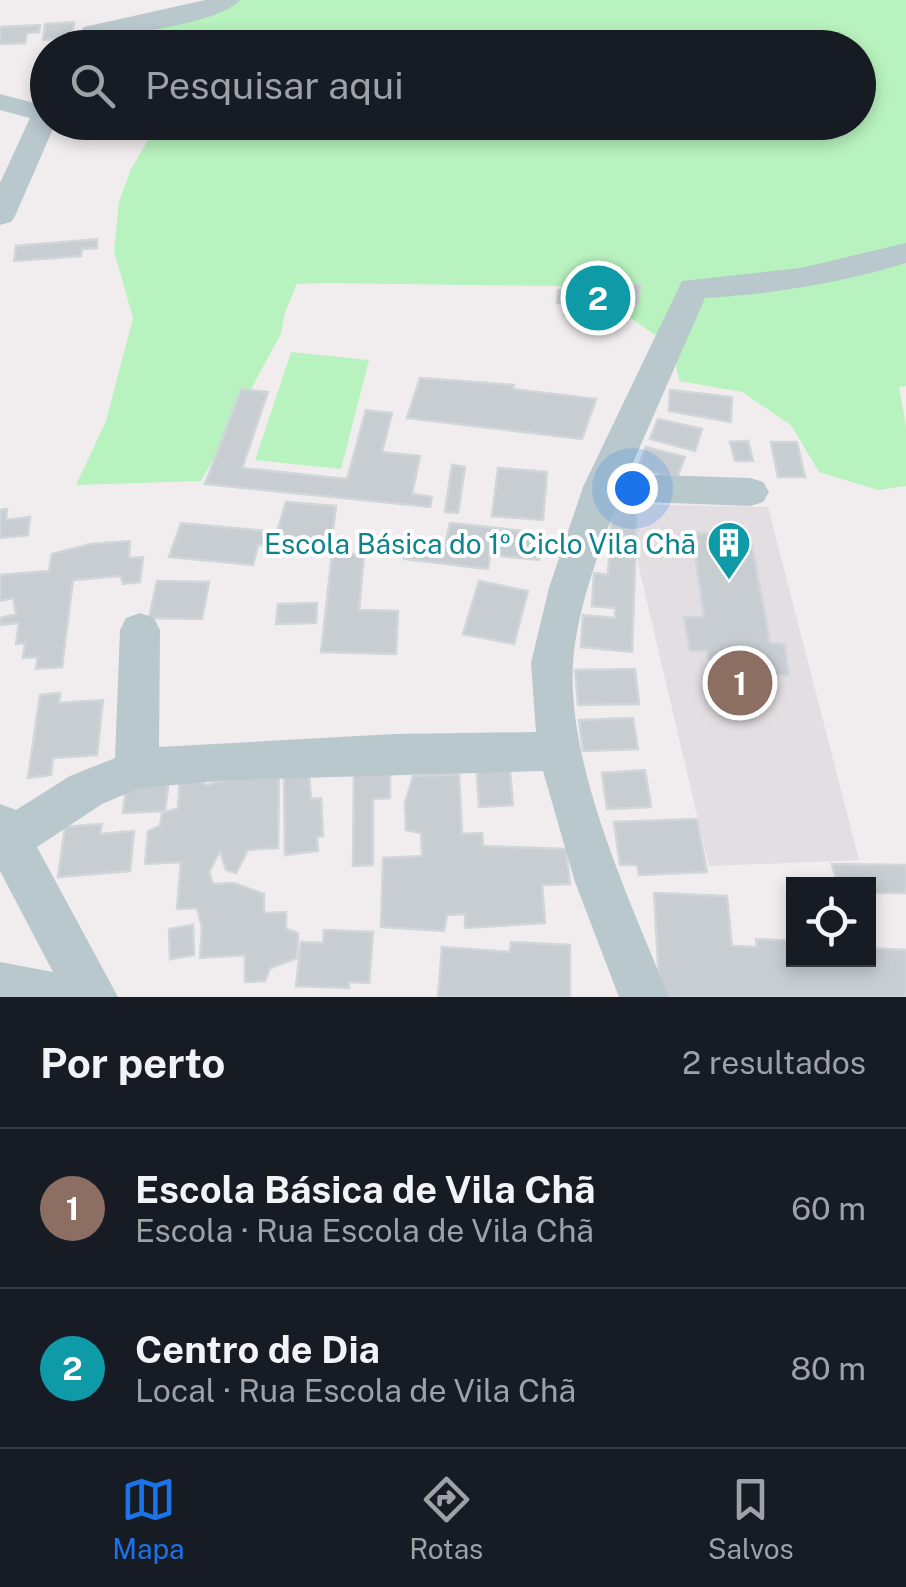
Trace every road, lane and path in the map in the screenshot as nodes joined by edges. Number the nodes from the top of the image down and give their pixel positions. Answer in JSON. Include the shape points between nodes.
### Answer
{"nodes":[{"id":1,"x":228,"y":0,"type":"edge"},
{"id":2,"x":87,"y":30,"type":"edge"},
{"id":3,"x":0,"y":102,"type":"edge"},
{"id":4,"x":30,"y":109,"type":"edge"},
{"id":5,"x":34,"y":140,"type":"edge"},
{"id":6,"x":0,"y":216,"type":"edge"},
{"id":7,"x":906,"y":253,"type":"edge"},
{"id":8,"x":602,"y":487,"type":"junction"},
{"id":9,"x":750,"y":492,"type":"dead end"},
{"id":10,"x":140,"y":630,"type":"dead end"},
{"id":11,"x":563,"y":751,"type":"junction"},
{"id":12,"x":137,"y":769,"type":"junction"},
{"id":13,"x":4,"y":833,"type":"edge"},
{"id":14,"x":0,"y":987,"type":"edge"},
{"id":15,"x":52,"y":997,"type":"edge"},
{"id":16,"x":93,"y":997,"type":"edge"},
{"id":17,"x":644,"y":997,"type":"edge"}],
"edges":[{"from":1,"to":2,"type":"street"},
{"from":3,"to":4,"type":"street"},
{"from":5,"to":6,"type":"street"},
{"from":7,"to":8,"type":"street","via":[[800,281],[693,288]]},
{"from":8,"to":9,"type":"street"},
{"from":8,"to":11,"type":"street","via":[[564,606],[552,676]]},
{"from":10,"to":12,"type":"street"},
{"from":11,"to":12,"type":"street","via":[[376,753]]},
{"from":11,"to":17,"type":"street","via":[[590,850]]},
{"from":12,"to":13,"type":"street"},
{"from":13,"to":16,"type":"street"},
{"from":14,"to":15,"type":"street"}]}
